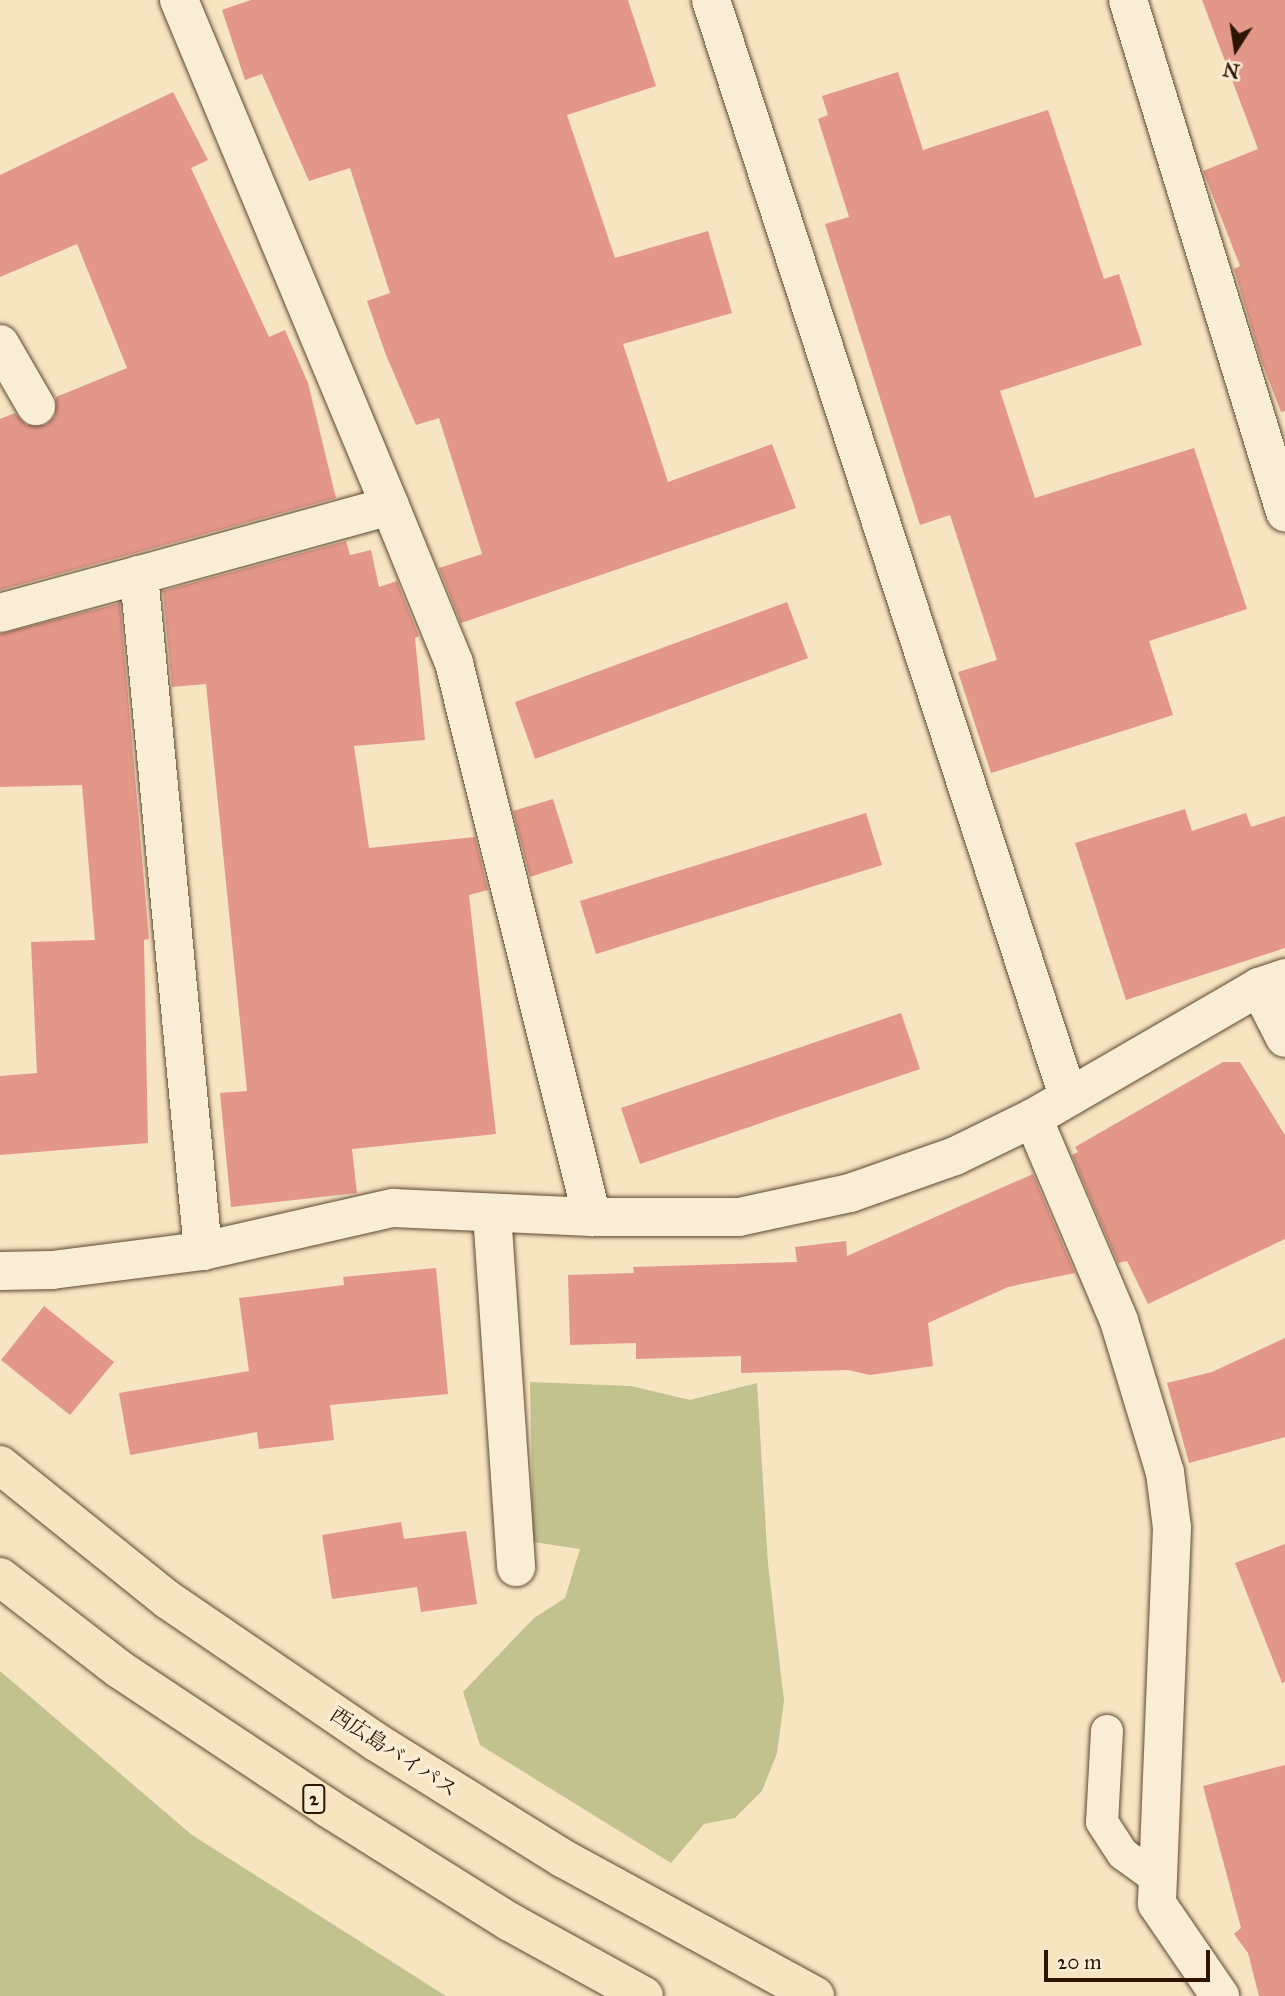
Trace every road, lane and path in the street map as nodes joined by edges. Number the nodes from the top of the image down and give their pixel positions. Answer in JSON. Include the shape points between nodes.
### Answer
{"nodes":[{"id":1,"x":179,"y":0,"type":"edge"},
{"id":2,"x":711,"y":0,"type":"edge"},
{"id":3,"x":1128,"y":0,"type":"edge"},
{"id":4,"x":0,"y":344,"type":"edge"},
{"id":5,"x":36,"y":406,"type":"dead end"},
{"id":6,"x":390,"y":506,"type":"junction"},
{"id":7,"x":1285,"y":512,"type":"edge"},
{"id":8,"x":139,"y":575,"type":"junction"},
{"id":9,"x":0,"y":613,"type":"edge"},
{"id":10,"x":1272,"y":983,"type":"edge"},
{"id":11,"x":1285,"y":1038,"type":"edge"},
{"id":12,"x":1068,"y":1097,"type":"junction"},
{"id":13,"x":1032,"y":1118,"type":"junction"},
{"id":14,"x":492,"y":1213,"type":"junction"},
{"id":15,"x":592,"y":1217,"type":"junction"},
{"id":16,"x":203,"y":1251,"type":"junction"},
{"id":17,"x":0,"y":1271,"type":"edge"},
{"id":18,"x":0,"y":1465,"type":"edge"},
{"id":19,"x":516,"y":1567,"type":"dead end"},
{"id":20,"x":0,"y":1577,"type":"edge"},
{"id":21,"x":1107,"y":1731,"type":"dead end"},
{"id":22,"x":1156,"y":1878,"type":"junction"},
{"id":23,"x":644,"y":1996,"type":"edge"},
{"id":24,"x":815,"y":1996,"type":"edge"},
{"id":25,"x":1220,"y":1996,"type":"edge"}],
"edges":[{"from":1,"to":6,"type":"street"},
{"from":2,"to":12,"type":"street"},
{"from":3,"to":7,"type":"street"},
{"from":4,"to":5,"type":"street"},
{"from":6,"to":8,"type":"street"},
{"from":6,"to":15,"type":"street","via":[[454,663]]},
{"from":8,"to":9,"type":"street"},
{"from":8,"to":16,"type":"street"},
{"from":10,"to":11,"type":"street"},
{"from":10,"to":12,"type":"street"},
{"from":12,"to":13,"type":"street"},
{"from":13,"to":15,"type":"street","via":[[955,1156],[850,1193],[739,1217]]},
{"from":13,"to":22,"type":"street","via":[[1119,1321],[1165,1472],[1172,1528]]},
{"from":14,"to":15,"type":"street"},
{"from":14,"to":16,"type":"street","via":[[393,1208]]},
{"from":14,"to":19,"type":"street"},
{"from":16,"to":17,"type":"street","via":[[52,1270]]},
{"from":18,"to":24,"type":"highway","name":"西広島バイパス","via":[[168,1600],[376,1742],[564,1859]]},
{"from":20,"to":23,"type":"highway","number":"2","via":[[120,1669],[328,1808],[510,1922]]},
{"from":21,"to":22,"type":"lane","via":[[1102,1822],[1123,1854]]},
{"from":22,"to":25,"type":"street","via":[[1157,1904]]}]}
